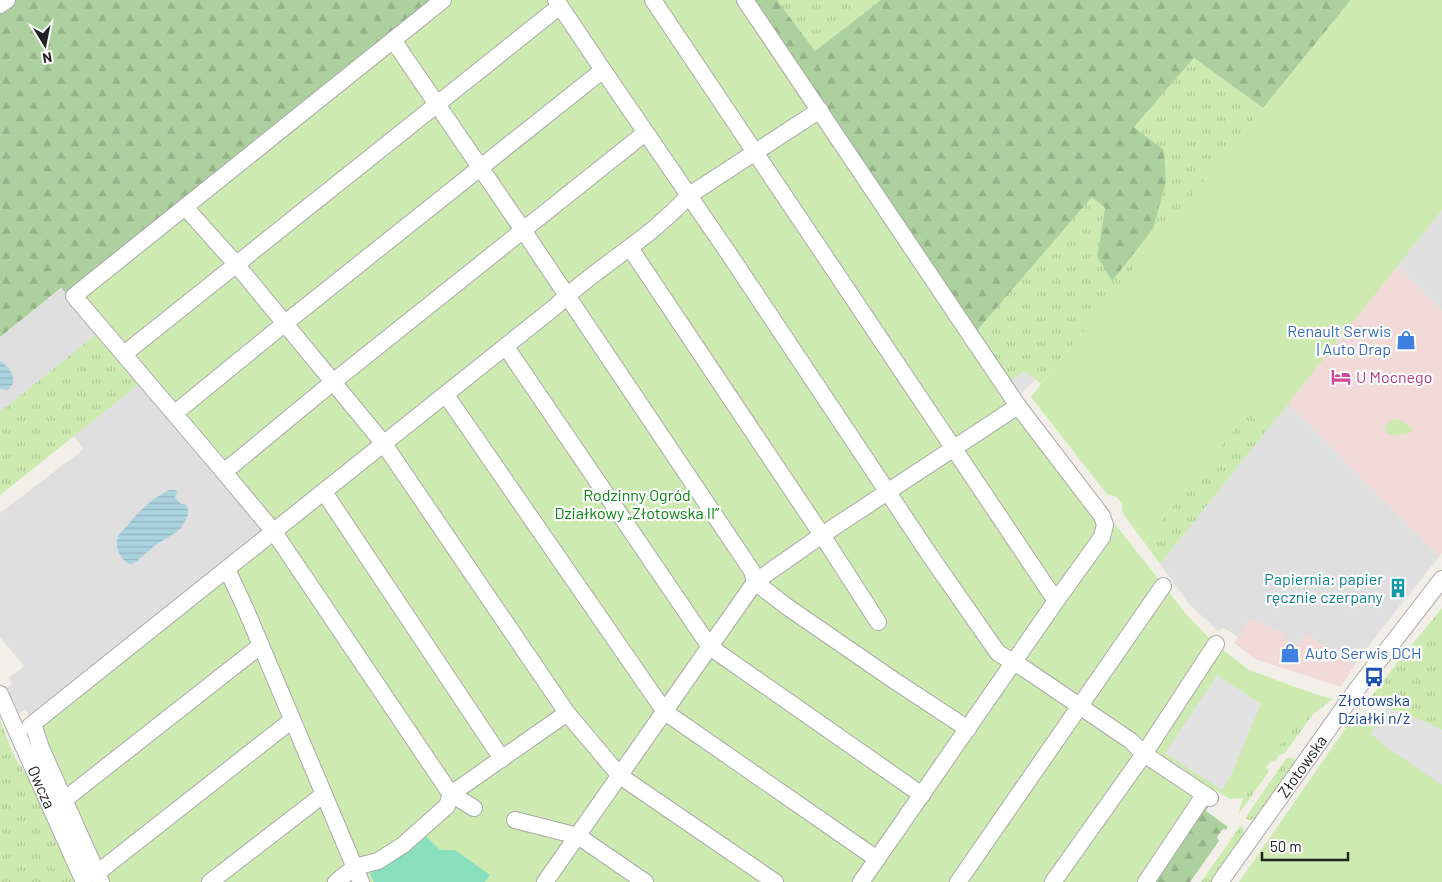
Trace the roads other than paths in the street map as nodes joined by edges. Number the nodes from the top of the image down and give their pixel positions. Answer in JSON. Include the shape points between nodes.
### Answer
{"nodes":[{"id":1,"x":7,"y":0,"type":"edge"},
{"id":2,"x":443,"y":0,"type":"edge"},
{"id":3,"x":653,"y":0,"type":"edge"},
{"id":4,"x":745,"y":0,"type":"edge"},
{"id":5,"x":558,"y":3,"type":"edge"},
{"id":6,"x":0,"y":5,"type":"edge"},
{"id":7,"x":393,"y":40,"type":"junction"},
{"id":8,"x":603,"y":70,"type":"junction"},
{"id":9,"x":438,"y":104,"type":"junction"},
{"id":10,"x":820,"y":110,"type":"junction"},
{"id":11,"x":646,"y":134,"type":"junction"},
{"id":12,"x":755,"y":153,"type":"junction"},
{"id":13,"x":481,"y":167,"type":"junction"},
{"id":14,"x":688,"y":196,"type":"junction"},
{"id":15,"x":185,"y":207,"type":"junction"},
{"id":16,"x":523,"y":230,"type":"junction"},
{"id":17,"x":630,"y":248,"type":"junction"},
{"id":18,"x":236,"y":264,"type":"junction"},
{"id":19,"x":567,"y":296,"type":"junction"},
{"id":20,"x":284,"y":324,"type":"junction"},
{"id":21,"x":506,"y":346,"type":"junction"},
{"id":22,"x":124,"y":354,"type":"junction"},
{"id":23,"x":334,"y":382,"type":"junction"},
{"id":24,"x":446,"y":395,"type":"junction"},
{"id":25,"x":1018,"y":406,"type":"junction"},
{"id":26,"x":175,"y":413,"type":"junction"},
{"id":27,"x":384,"y":444,"type":"junction"},
{"id":28,"x":953,"y":448,"type":"junction"},
{"id":29,"x":224,"y":472,"type":"junction"},
{"id":30,"x":324,"y":492,"type":"junction"},
{"id":31,"x":888,"y":492,"type":"junction"},
{"id":32,"x":274,"y":532,"type":"junction"},
{"id":33,"x":822,"y":535,"type":"junction"},
{"id":34,"x":227,"y":569,"type":"junction"},
{"id":35,"x":1442,"y":579,"type":"edge"},
{"id":36,"x":756,"y":582,"type":"junction"},
{"id":37,"x":1163,"y":586,"type":"dead end"},
{"id":38,"x":1056,"y":601,"type":"junction"},
{"id":39,"x":878,"y":622,"type":"dead end"},
{"id":40,"x":1216,"y":644,"type":"dead end"},
{"id":41,"x":260,"y":646,"type":"junction"},
{"id":42,"x":710,"y":647,"type":"junction"},
{"id":43,"x":1014,"y":663,"type":"junction"},
{"id":44,"x":0,"y":694,"type":"edge"},
{"id":45,"x":1079,"y":707,"type":"junction"},
{"id":46,"x":665,"y":712,"type":"junction"},
{"id":47,"x":568,"y":713,"type":"junction"},
{"id":48,"x":292,"y":720,"type":"junction"},
{"id":49,"x":968,"y":729,"type":"junction"},
{"id":50,"x":1144,"y":754,"type":"junction"},
{"id":51,"x":502,"y":759,"type":"junction"},
{"id":52,"x":620,"y":776,"type":"junction"},
{"id":53,"x":324,"y":794,"type":"junction"},
{"id":54,"x":452,"y":794,"type":"junction"},
{"id":55,"x":922,"y":795,"type":"junction"},
{"id":56,"x":64,"y":800,"type":"junction"},
{"id":57,"x":474,"y":808,"type":"dead end"},
{"id":58,"x":515,"y":820,"type":"dead end"},
{"id":59,"x":578,"y":836,"type":"junction"},
{"id":60,"x":877,"y":859,"type":"junction"},
{"id":61,"x":358,"y":874,"type":"edge"},
{"id":62,"x":94,"y":879,"type":"edge"},
{"id":63,"x":210,"y":882,"type":"edge"},
{"id":64,"x":336,"y":882,"type":"edge"},
{"id":65,"x":545,"y":882,"type":"edge"},
{"id":66,"x":645,"y":882,"type":"edge"},
{"id":67,"x":774,"y":882,"type":"edge"},
{"id":68,"x":861,"y":882,"type":"edge"},
{"id":69,"x":958,"y":882,"type":"edge"},
{"id":70,"x":1053,"y":882,"type":"edge"},
{"id":71,"x":1146,"y":882,"type":"edge"},
{"id":72,"x":1220,"y":882,"type":"edge"}],
"edges":[{"from":1,"to":6,"type":"street"},
{"from":2,"to":7,"type":"street"},
{"from":3,"to":12,"type":"street"},
{"from":4,"to":10,"type":"street"},
{"from":5,"to":8,"type":"street"},
{"from":5,"to":9,"type":"street"},
{"from":7,"to":9,"type":"street"},
{"from":7,"to":15,"type":"street"},
{"from":8,"to":11,"type":"street"},
{"from":8,"to":13,"type":"street"},
{"from":9,"to":13,"type":"street"},
{"from":9,"to":18,"type":"street"},
{"from":10,"to":12,"type":"street"},
{"from":10,"to":25,"type":"street"},
{"from":11,"to":14,"type":"street"},
{"from":11,"to":16,"type":"street"},
{"from":12,"to":14,"type":"street"},
{"from":12,"to":28,"type":"street"},
{"from":13,"to":16,"type":"street"},
{"from":13,"to":20,"type":"street"},
{"from":14,"to":17,"type":"street"},
{"from":14,"to":31,"type":"street"},
{"from":15,"to":18,"type":"street"},
{"from":15,"to":22,"type":"street","via":[[74,296]]},
{"from":16,"to":19,"type":"street"},
{"from":16,"to":23,"type":"street"},
{"from":17,"to":19,"type":"street"},
{"from":17,"to":33,"type":"street"},
{"from":18,"to":20,"type":"street"},
{"from":18,"to":22,"type":"street"},
{"from":19,"to":21,"type":"street"},
{"from":19,"to":36,"type":"street","via":[[752,571]]},
{"from":20,"to":23,"type":"street"},
{"from":20,"to":26,"type":"street"},
{"from":21,"to":24,"type":"street"},
{"from":21,"to":42,"type":"street"},
{"from":22,"to":26,"type":"street"},
{"from":23,"to":27,"type":"street"},
{"from":23,"to":29,"type":"street"},
{"from":24,"to":27,"type":"street"},
{"from":24,"to":46,"type":"street"},
{"from":25,"to":28,"type":"street"},
{"from":25,"to":38,"type":"street","via":[[1102,516],[1105,525],[1102,537]]},
{"from":26,"to":29,"type":"street"},
{"from":27,"to":30,"type":"street"},
{"from":27,"to":47,"type":"street"},
{"from":28,"to":31,"type":"street"},
{"from":28,"to":38,"type":"street"},
{"from":29,"to":32,"type":"street"},
{"from":30,"to":32,"type":"street"},
{"from":30,"to":51,"type":"street"},
{"from":31,"to":33,"type":"street"},
{"from":31,"to":43,"type":"street","via":[[998,653]]},
{"from":32,"to":34,"type":"street"},
{"from":32,"to":54,"type":"street"},
{"from":33,"to":36,"type":"street"},
{"from":33,"to":39,"type":"street"},
{"from":34,"to":41,"type":"street"},
{"from":34,"to":56,"type":"street","via":[[31,725]]},
{"from":35,"to":72,"type":"street","name":"Złotowska","via":[[1357,689]]},
{"from":36,"to":42,"type":"street"},
{"from":36,"to":49,"type":"street","via":[[786,606]]},
{"from":37,"to":45,"type":"street"},
{"from":38,"to":43,"type":"street"},
{"from":40,"to":50,"type":"street"},
{"from":41,"to":48,"type":"street"},
{"from":41,"to":56,"type":"street"},
{"from":42,"to":46,"type":"street"},
{"from":42,"to":55,"type":"street"},
{"from":43,"to":45,"type":"street"},
{"from":43,"to":49,"type":"street"},
{"from":44,"to":62,"type":"street","name":"Owcza"},
{"from":45,"to":50,"type":"street","via":[[1131,741]]},
{"from":45,"to":69,"type":"street"},
{"from":46,"to":52,"type":"street"},
{"from":46,"to":60,"type":"street"},
{"from":47,"to":51,"type":"street"},
{"from":47,"to":52,"type":"street"},
{"from":48,"to":53,"type":"street"},
{"from":48,"to":62,"type":"street"},
{"from":49,"to":55,"type":"street"},
{"from":50,"to":70,"type":"street"},
{"from":50,"to":71,"type":"street","via":[[1207,797]]},
{"from":51,"to":54,"type":"street"},
{"from":52,"to":59,"type":"street"},
{"from":52,"to":67,"type":"street"},
{"from":53,"to":61,"type":"street"},
{"from":53,"to":63,"type":"street"},
{"from":54,"to":57,"type":"street"},
{"from":54,"to":61,"type":"street","via":[[447,806],[403,845]]},
{"from":55,"to":60,"type":"street"},
{"from":56,"to":62,"type":"street"},
{"from":58,"to":59,"type":"street"},
{"from":59,"to":65,"type":"street"},
{"from":59,"to":66,"type":"street"},
{"from":60,"to":68,"type":"street"},
{"from":61,"to":64,"type":"street"}]}
